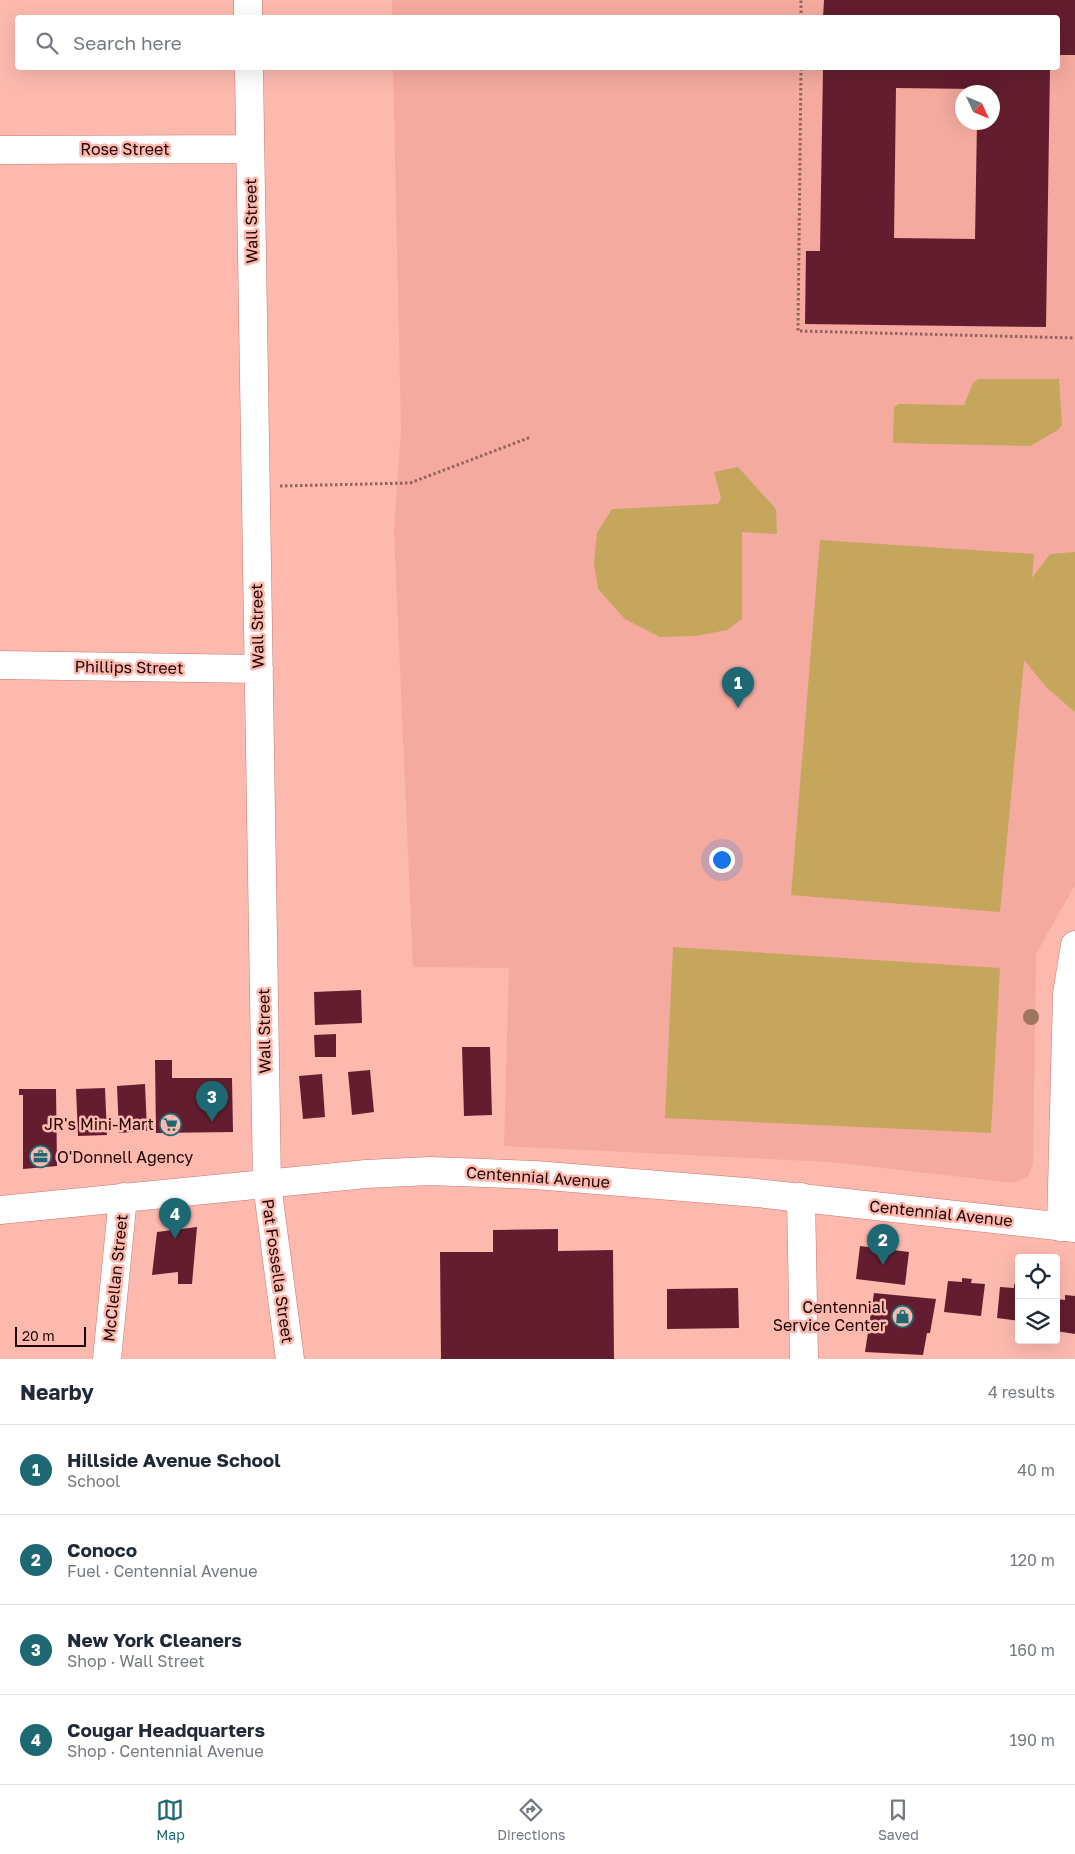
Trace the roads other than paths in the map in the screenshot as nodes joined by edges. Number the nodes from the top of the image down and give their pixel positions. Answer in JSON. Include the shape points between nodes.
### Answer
{"nodes":[{"id":1,"x":248,"y":0,"type":"edge"},
{"id":2,"x":248,"y":15,"type":"edge"},
{"id":3,"x":249,"y":70,"type":"edge"},
{"id":4,"x":250,"y":149,"type":"junction"},
{"id":5,"x":0,"y":150,"type":"edge"},
{"id":6,"x":0,"y":665,"type":"edge"},
{"id":7,"x":258,"y":669,"type":"junction"},
{"id":8,"x":1075,"y":945,"type":"edge"},
{"id":9,"x":267,"y":1184,"type":"junction"},
{"id":10,"x":123,"y":1197,"type":"junction"},
{"id":11,"x":801,"y":1197,"type":"junction"},
{"id":12,"x":0,"y":1210,"type":"edge"},
{"id":13,"x":1068,"y":1227,"type":"edge"},
{"id":14,"x":107,"y":1359,"type":"edge"},
{"id":15,"x":290,"y":1359,"type":"edge"},
{"id":16,"x":804,"y":1359,"type":"edge"}],
"edges":[{"from":1,"to":2,"type":"street"},
{"from":3,"to":4,"type":"street","name":"Wall Street"},
{"from":4,"to":5,"type":"street","name":"Rose Street"},
{"from":4,"to":7,"type":"street","name":"Wall Street"},
{"from":6,"to":7,"type":"street","name":"Phillips Street"},
{"from":7,"to":9,"type":"street","name":"Wall Street"},
{"from":8,"to":13,"type":"street","via":[[1067,994]]},
{"from":9,"to":10,"type":"street","name":"Centennial Avenue"},
{"from":9,"to":11,"type":"street","name":"Centennial Avenue","via":[[397,1172],[464,1172]]},
{"from":9,"to":15,"type":"street","name":"Pat Fossella Street"},
{"from":10,"to":12,"type":"street","name":"Centennial Avenue"},
{"from":10,"to":14,"type":"street","name":"McClellan Street"},
{"from":11,"to":13,"type":"street","name":"Centennial Avenue"},
{"from":11,"to":16,"type":"street"}]}
